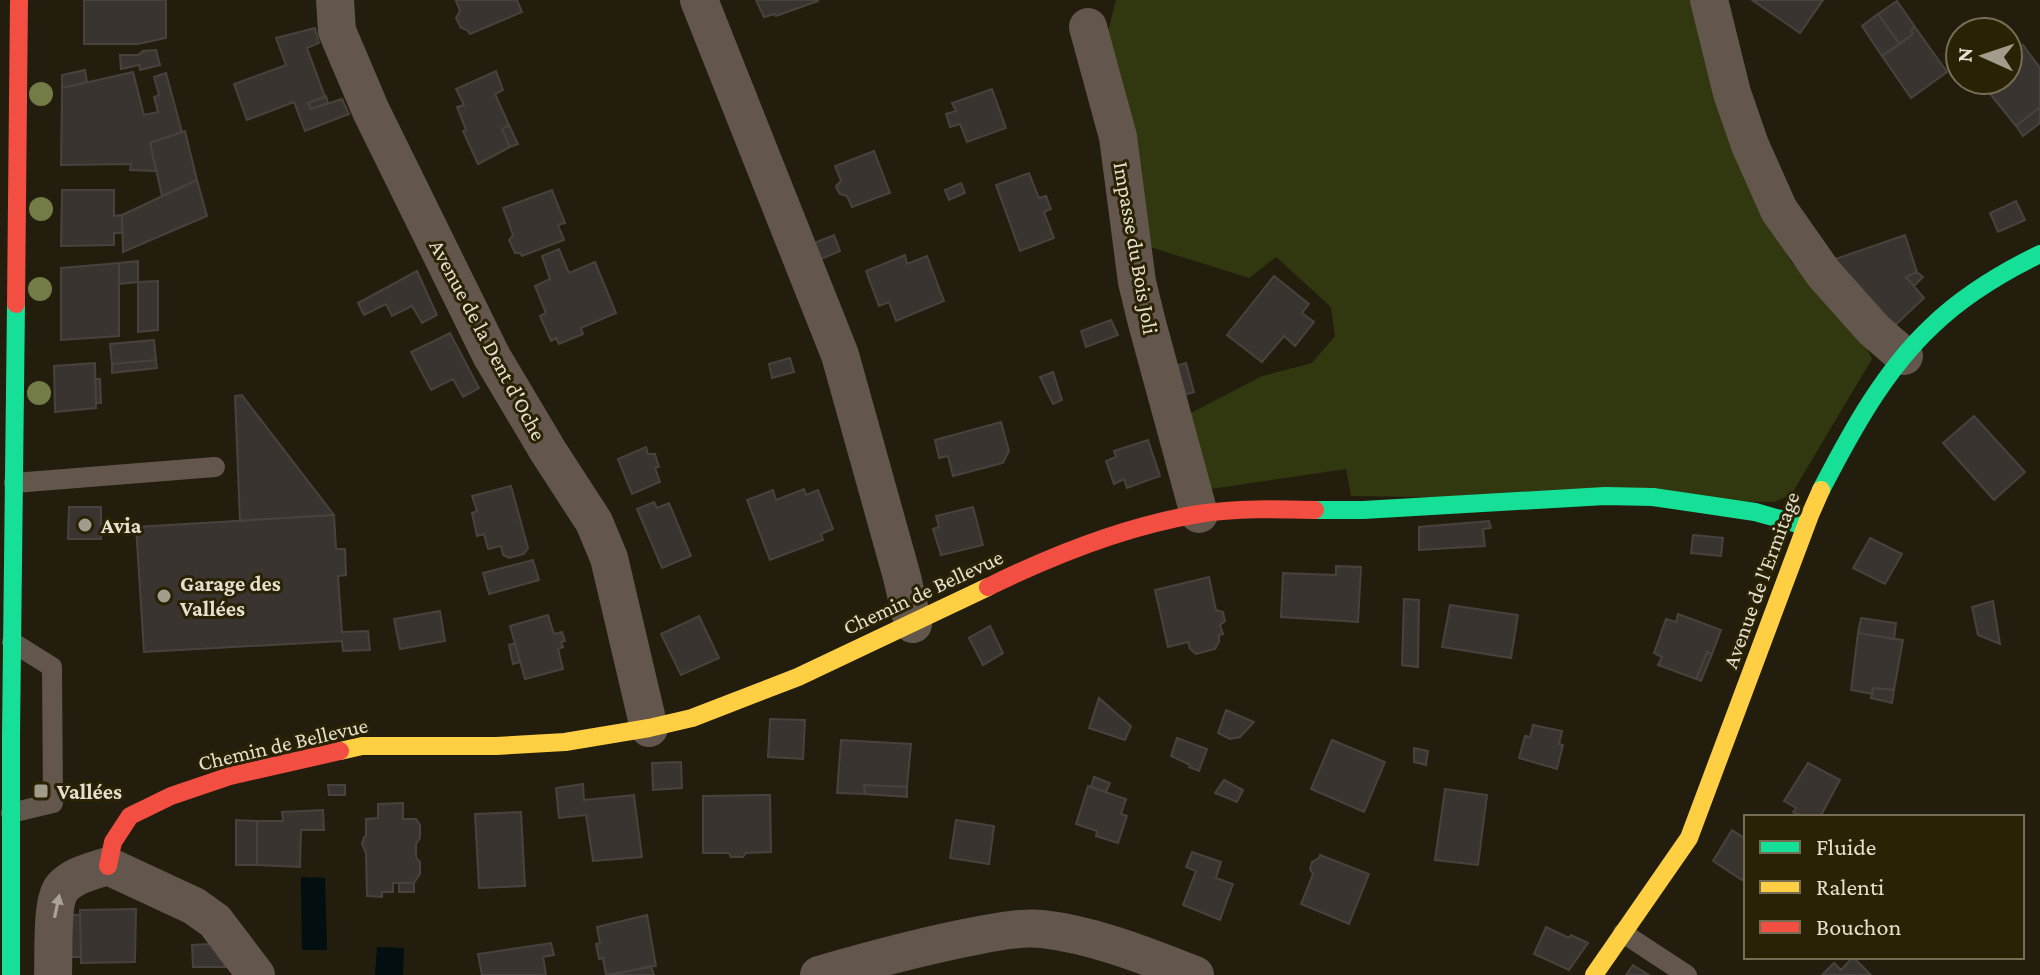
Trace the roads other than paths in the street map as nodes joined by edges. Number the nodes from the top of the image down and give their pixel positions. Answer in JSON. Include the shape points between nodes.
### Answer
{"nodes":[{"id":1,"x":19,"y":0,"type":"edge"},
{"id":2,"x":335,"y":0,"type":"edge"},
{"id":3,"x":699,"y":0,"type":"edge"},
{"id":4,"x":1709,"y":0,"type":"edge"},
{"id":5,"x":1088,"y":27,"type":"dead end"},
{"id":6,"x":2040,"y":254,"type":"edge"},
{"id":7,"x":1904,"y":356,"type":"junction"},
{"id":8,"x":215,"y":467,"type":"dead end"},
{"id":9,"x":14,"y":483,"type":"junction"},
{"id":10,"x":1199,"y":514,"type":"junction"},
{"id":11,"x":1805,"y":526,"type":"junction"},
{"id":12,"x":913,"y":624,"type":"junction"},
{"id":13,"x":12,"y":642,"type":"junction"},
{"id":14,"x":649,"y":728,"type":"junction"},
{"id":15,"x":11,"y":813,"type":"junction"},
{"id":16,"x":108,"y":866,"type":"junction"},
{"id":17,"x":5,"y":882,"type":"edge"},
{"id":18,"x":1623,"y":933,"type":"junction"},
{"id":19,"x":11,"y":975,"type":"edge"},
{"id":20,"x":53,"y":975,"type":"edge"},
{"id":21,"x":256,"y":975,"type":"edge"},
{"id":22,"x":819,"y":975,"type":"edge"},
{"id":23,"x":1195,"y":975,"type":"edge"},
{"id":24,"x":1594,"y":975,"type":"edge"},
{"id":25,"x":1687,"y":975,"type":"edge"}],
"edges":[{"from":1,"to":9,"type":"street"},
{"from":2,"to":14,"type":"street","name":"Avenue de la Dent d'Oche","via":[[337,31],[371,111],[491,355],[594,522],[609,558]]},
{"from":3,"to":12,"type":"street","via":[[840,355]]},
{"from":4,"to":7,"type":"street","via":[[1732,93],[1779,210],[1824,274]]},
{"from":5,"to":10,"type":"street","name":"Impasse du Bois Joli","via":[[1118,137],[1140,296]]},
{"from":6,"to":7,"type":"street","name":"Avenue de l'Ermitage","via":[[1956,305]]},
{"from":7,"to":11,"type":"street","name":"Avenue de l'Ermitage","via":[[1841,453]]},
{"from":8,"to":9,"type":"lane"},
{"from":9,"to":13,"type":"street"},
{"from":10,"to":11,"type":"street","name":"Chemin de Bellevue","via":[[1605,496],[1653,497],[1755,512]]},
{"from":10,"to":12,"type":"street","name":"Chemin de Bellevue","via":[[1096,541]]},
{"from":11,"to":18,"type":"street","name":"Avenue de l'Ermitage","via":[[1699,816]]},
{"from":12,"to":14,"type":"street","name":"Chemin de Bellevue","via":[[732,704]]},
{"from":13,"to":15,"type":"street"},
{"from":13,"to":15,"type":"lane","via":[[52,667],[53,803]]},
{"from":14,"to":16,"type":"street","name":"Chemin de Bellevue","via":[[565,742],[362,746],[230,776],[130,816],[113,842]]},
{"from":15,"to":17,"type":"street"},
{"from":20,"to":16,"type":"street","one_way":true,"via":[[61,889],[80,875]]},
{"from":16,"to":21,"type":"street","via":[[215,921]]},
{"from":17,"to":19,"type":"street"},
{"from":18,"to":24,"type":"street","name":"Avenue de l'Ermitage"},
{"from":18,"to":25,"type":"lane"},
{"from":22,"to":23,"type":"street","via":[[913,948],[1040,929],[1108,944]]}]}
